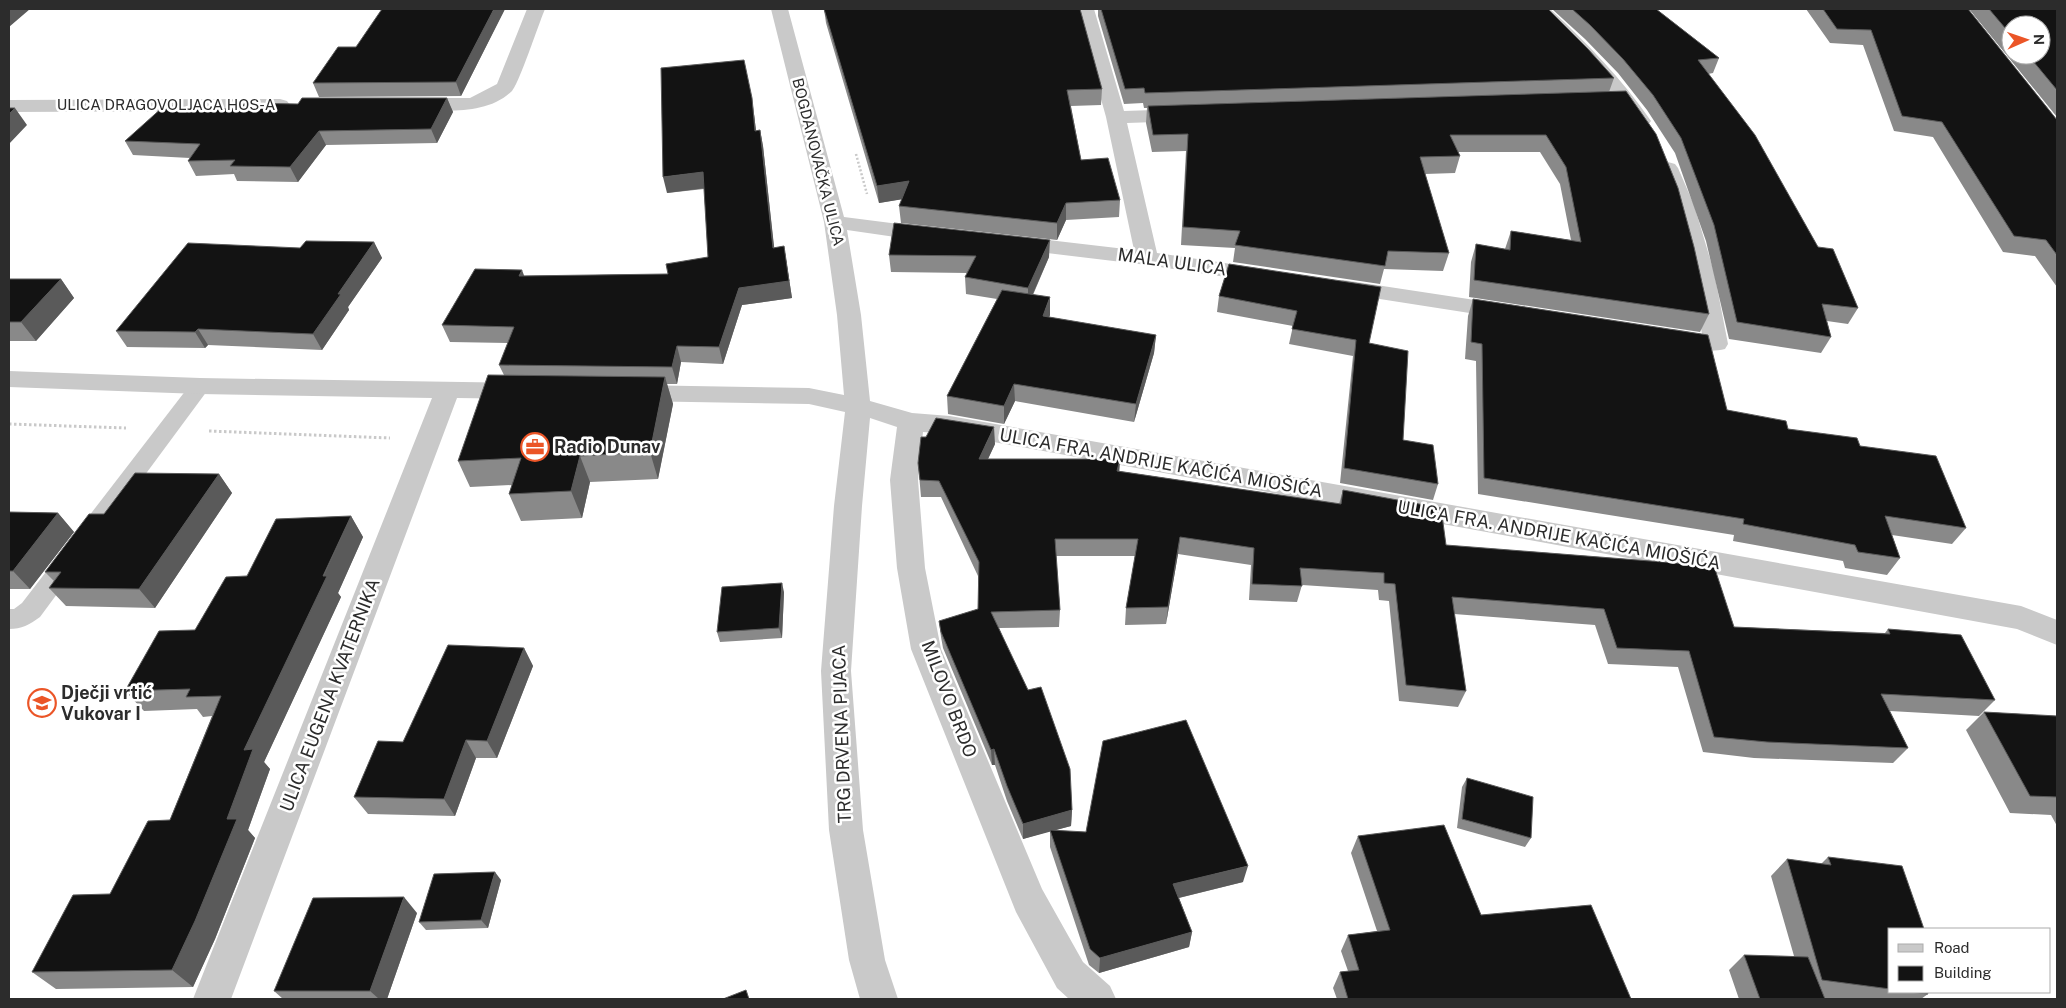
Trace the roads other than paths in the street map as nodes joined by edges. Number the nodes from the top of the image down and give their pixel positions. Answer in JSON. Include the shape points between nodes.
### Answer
{"nodes":[{"id":1,"x":536,"y":9,"type":"edge"},
{"id":2,"x":779,"y":9,"type":"edge"},
{"id":3,"x":1085,"y":9,"type":"edge"},
{"id":4,"x":1540,"y":9,"type":"edge"},
{"id":5,"x":295,"y":104,"type":"edge"},
{"id":6,"x":393,"y":104,"type":"edge"},
{"id":7,"x":9,"y":106,"type":"edge"},
{"id":8,"x":1204,"y":114,"type":"edge"},
{"id":9,"x":1116,"y":117,"type":"junction"},
{"id":10,"x":835,"y":222,"type":"junction"},
{"id":11,"x":952,"y":237,"type":"edge"},
{"id":12,"x":991,"y":241,"type":"edge"},
{"id":13,"x":1147,"y":258,"type":"junction"},
{"id":14,"x":1284,"y":278,"type":"edge"},
{"id":15,"x":1323,"y":284,"type":"edge"},
{"id":16,"x":1529,"y":316,"type":"edge"},
{"id":17,"x":1657,"y":335,"type":"edge"},
{"id":18,"x":9,"y":379,"type":"edge"},
{"id":19,"x":200,"y":386,"type":"junction"},
{"id":20,"x":448,"y":390,"type":"junction"},
{"id":21,"x":546,"y":391,"type":"edge"},
{"id":22,"x":614,"y":392,"type":"edge"},
{"id":23,"x":858,"y":406,"type":"junction"},
{"id":24,"x":910,"y":422,"type":"junction"},
{"id":25,"x":9,"y":619,"type":"edge"},
{"id":26,"x":2057,"y":633,"type":"edge"},
{"id":27,"x":212,"y":999,"type":"edge"},
{"id":28,"x":879,"y":999,"type":"edge"},
{"id":29,"x":1097,"y":999,"type":"edge"}],
"edges":[{"from":1,"to":6,"type":"street","via":[[505,87],[472,104]]},
{"from":2,"to":10,"type":"street","name":"BOGDANOVAČKA ULICA"},
{"from":3,"to":9,"type":"street"},
{"from":4,"to":17,"type":"street","via":[[1577,42],[1616,100],[1656,144],[1683,205],[1703,272],[1716,344]]},
{"from":5,"to":7,"type":"street","name":"ULICA DRAGOVOLJACA HOS-A"},
{"from":8,"to":9,"type":"street"},
{"from":9,"to":13,"type":"street"},
{"from":10,"to":11,"type":"street"},
{"from":10,"to":23,"type":"street","name":"BOGDANOVAČKA ULICA"},
{"from":12,"to":13,"type":"street","name":"MALA ULICA"},
{"from":13,"to":14,"type":"street","name":"MALA ULICA"},
{"from":15,"to":16,"type":"street"},
{"from":18,"to":19,"type":"street"},
{"from":19,"to":20,"type":"street"},
{"from":19,"to":25,"type":"lane","via":[[31,610],[19,619]]},
{"from":20,"to":21,"type":"street"},
{"from":20,"to":27,"type":"street","name":"ULICA EUGENA KVATERNIKA"},
{"from":22,"to":23,"type":"street","via":[[809,396]]},
{"from":23,"to":24,"type":"street"},
{"from":23,"to":28,"type":"street","name":"TRG DRVENA PIJACA","via":[[836,671],[846,830],[867,960]]},
{"from":24,"to":26,"type":"street","name":"ULICA FRA. ANDRIJE KAČIĆA MIOŠIĆA","via":[[950,425],[2021,618]]},
{"from":24,"to":29,"type":"street","name":"MILOVO BRDO","via":[[904,480],[911,568],[926,649],[1029,900],[1070,975]]}]}
